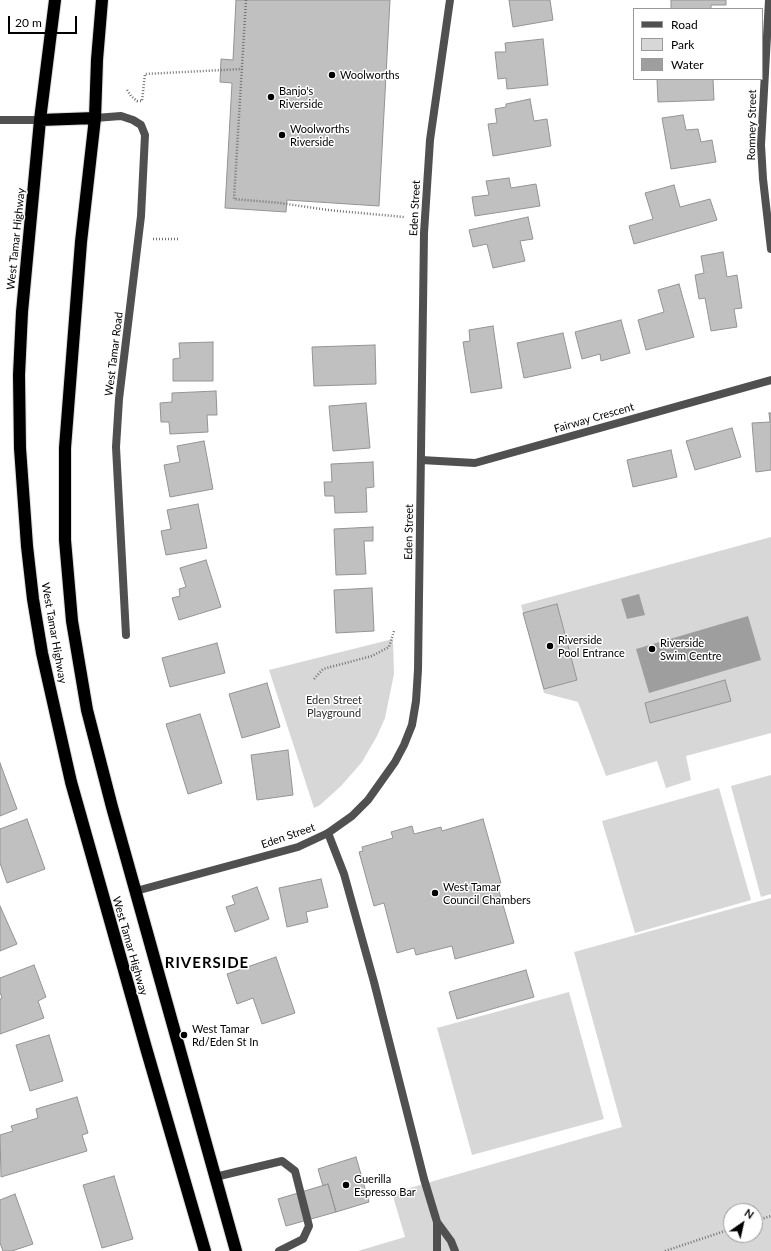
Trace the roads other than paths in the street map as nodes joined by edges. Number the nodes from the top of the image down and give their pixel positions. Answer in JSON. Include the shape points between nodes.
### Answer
{"nodes":[{"id":1,"x":55,"y":0,"type":"edge"},
{"id":2,"x":102,"y":0,"type":"edge"},
{"id":3,"x":450,"y":0,"type":"edge"},
{"id":4,"x":768,"y":0,"type":"edge"},
{"id":5,"x":95,"y":118,"type":"junction"},
{"id":6,"x":0,"y":120,"type":"edge"},
{"id":7,"x":40,"y":120,"type":"junction"},
{"id":8,"x":771,"y":250,"type":"edge"},
{"id":9,"x":771,"y":380,"type":"edge"},
{"id":10,"x":421,"y":460,"type":"junction"},
{"id":11,"x":126,"y":635,"type":"dead end"},
{"id":12,"x":328,"y":833,"type":"junction"},
{"id":13,"x":136,"y":891,"type":"junction"},
{"id":14,"x":215,"y":1177,"type":"junction"},
{"id":15,"x":437,"y":1222,"type":"junction"},
{"id":16,"x":205,"y":1251,"type":"edge"},
{"id":17,"x":236,"y":1251,"type":"edge"},
{"id":18,"x":279,"y":1251,"type":"edge"},
{"id":19,"x":437,"y":1251,"type":"edge"},
{"id":20,"x":455,"y":1251,"type":"edge"}],
"edges":[{"from":1,"to":7,"type":"highway","name":"West Tamar Highway"},
{"from":2,"to":5,"type":"highway","name":"West Tamar Highway"},
{"from":3,"to":10,"type":"street","name":"Eden Street","via":[[430,140],[424,233]]},
{"from":4,"to":8,"type":"street","name":"Romney Street","via":[[761,145]]},
{"from":5,"to":7,"type":"highway"},
{"from":5,"to":11,"type":"street","name":"West Tamar Road","via":[[121,116],[133,120],[141,126],[145,135],[141,216],[119,399],[116,447]]},
{"from":5,"to":13,"type":"highway","name":"West Tamar Highway","via":[[81,242],[66,440],[64,540],[72,621],[87,710]]},
{"from":6,"to":7,"type":"street"},
{"from":7,"to":16,"type":"highway","name":"West Tamar Highway","via":[[22,312],[19,375],[20,448],[33,599],[44,662],[71,782]]},
{"from":9,"to":10,"type":"street","name":"Fairway Crescent","via":[[475,464]]},
{"from":10,"to":12,"type":"street","name":"Eden Street","via":[[418,670],[412,725],[395,762],[368,800],[352,816]]},
{"from":12,"to":13,"type":"street","name":"Eden Street","via":[[298,847]]},
{"from":12,"to":15,"type":"street","via":[[344,874],[370,966]]},
{"from":13,"to":14,"type":"highway","name":"West Tamar Highway"},
{"from":14,"to":17,"type":"highway","name":"West Tamar Highway"},
{"from":14,"to":18,"type":"street","via":[[282,1162],[295,1171],[310,1226],[304,1239]]},
{"from":15,"to":19,"type":"street"},
{"from":15,"to":20,"type":"street"}]}
